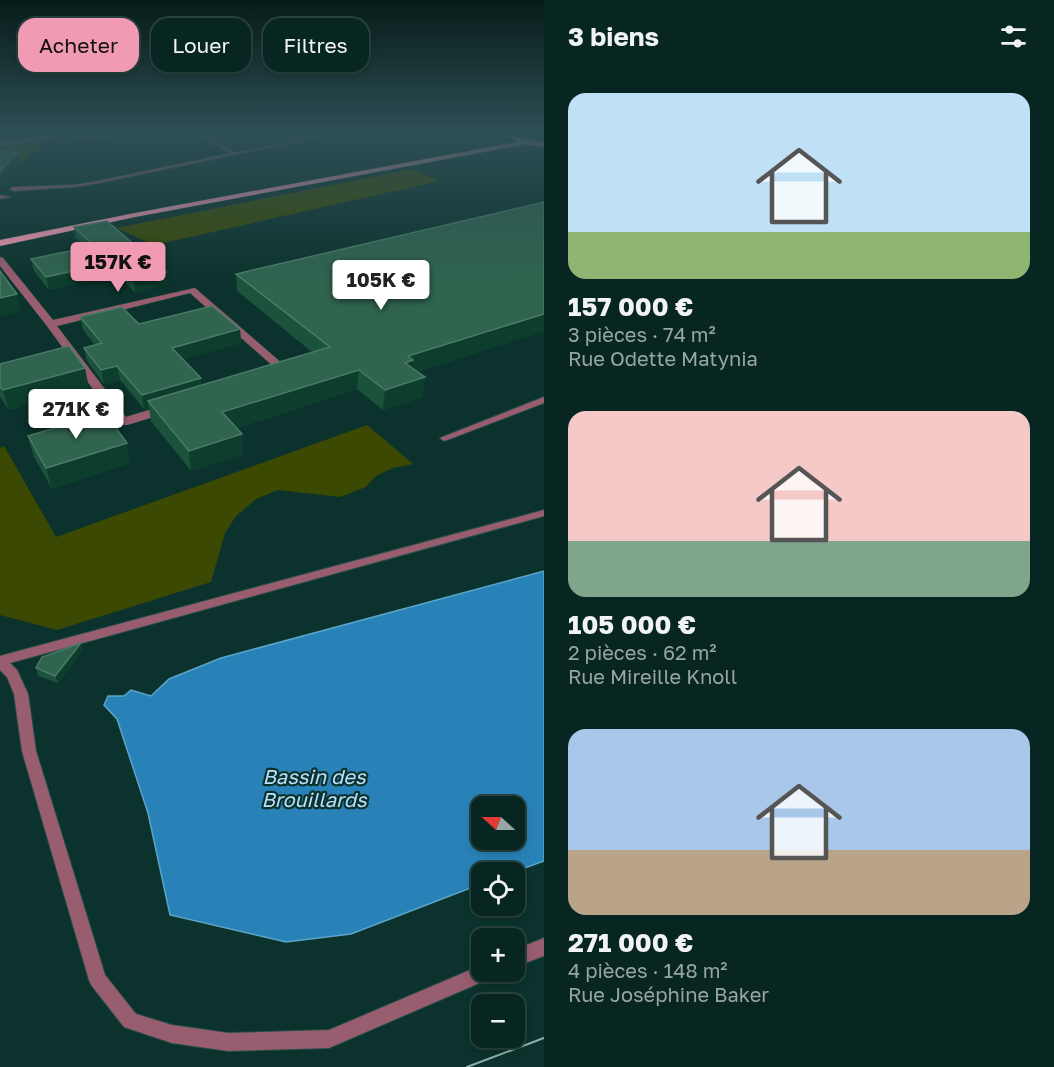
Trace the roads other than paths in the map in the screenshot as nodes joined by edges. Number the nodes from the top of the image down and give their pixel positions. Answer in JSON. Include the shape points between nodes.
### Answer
{"nodes":[{"id":1,"x":94,"y":183,"type":"edge"},
{"id":2,"x":275,"y":183,"type":"edge"},
{"id":3,"x":308,"y":183,"type":"edge"},
{"id":4,"x":13,"y":189,"type":"dead end"},
{"id":5,"x":34,"y":227,"type":"dead end"},
{"id":6,"x":0,"y":243,"type":"edge"},
{"id":7,"x":0,"y":260,"type":"edge"},
{"id":8,"x":51,"y":324,"type":"junction"},
{"id":9,"x":281,"y":374,"type":"edge"},
{"id":10,"x":544,"y":400,"type":"edge"},
{"id":11,"x":178,"y":405,"type":"edge"},
{"id":12,"x":444,"y":438,"type":"dead end"},
{"id":13,"x":544,"y":513,"type":"edge"},
{"id":14,"x":0,"y":662,"type":"edge"},
{"id":15,"x":544,"y":947,"type":"edge"},
{"id":16,"x":525,"y":955,"type":"edge"},
{"id":17,"x":471,"y":978,"type":"edge"}],
"edges":[{"from":1,"to":4,"type":"lane"},
{"from":2,"to":5,"type":"main road"},
{"from":3,"to":6,"type":"main road"},
{"from":7,"to":8,"type":"street"},
{"from":8,"to":9,"type":"street","via":[[192,290]]},
{"from":8,"to":11,"type":"street","via":[[123,422]]},
{"from":10,"to":12,"type":"lane"},
{"from":13,"to":14,"type":"lane"},
{"from":14,"to":17,"type":"lane","via":[[12,674],[21,694],[29,751],[98,980],[130,1021],[172,1034],[228,1042],[329,1039]]},
{"from":15,"to":16,"type":"lane"}]}
